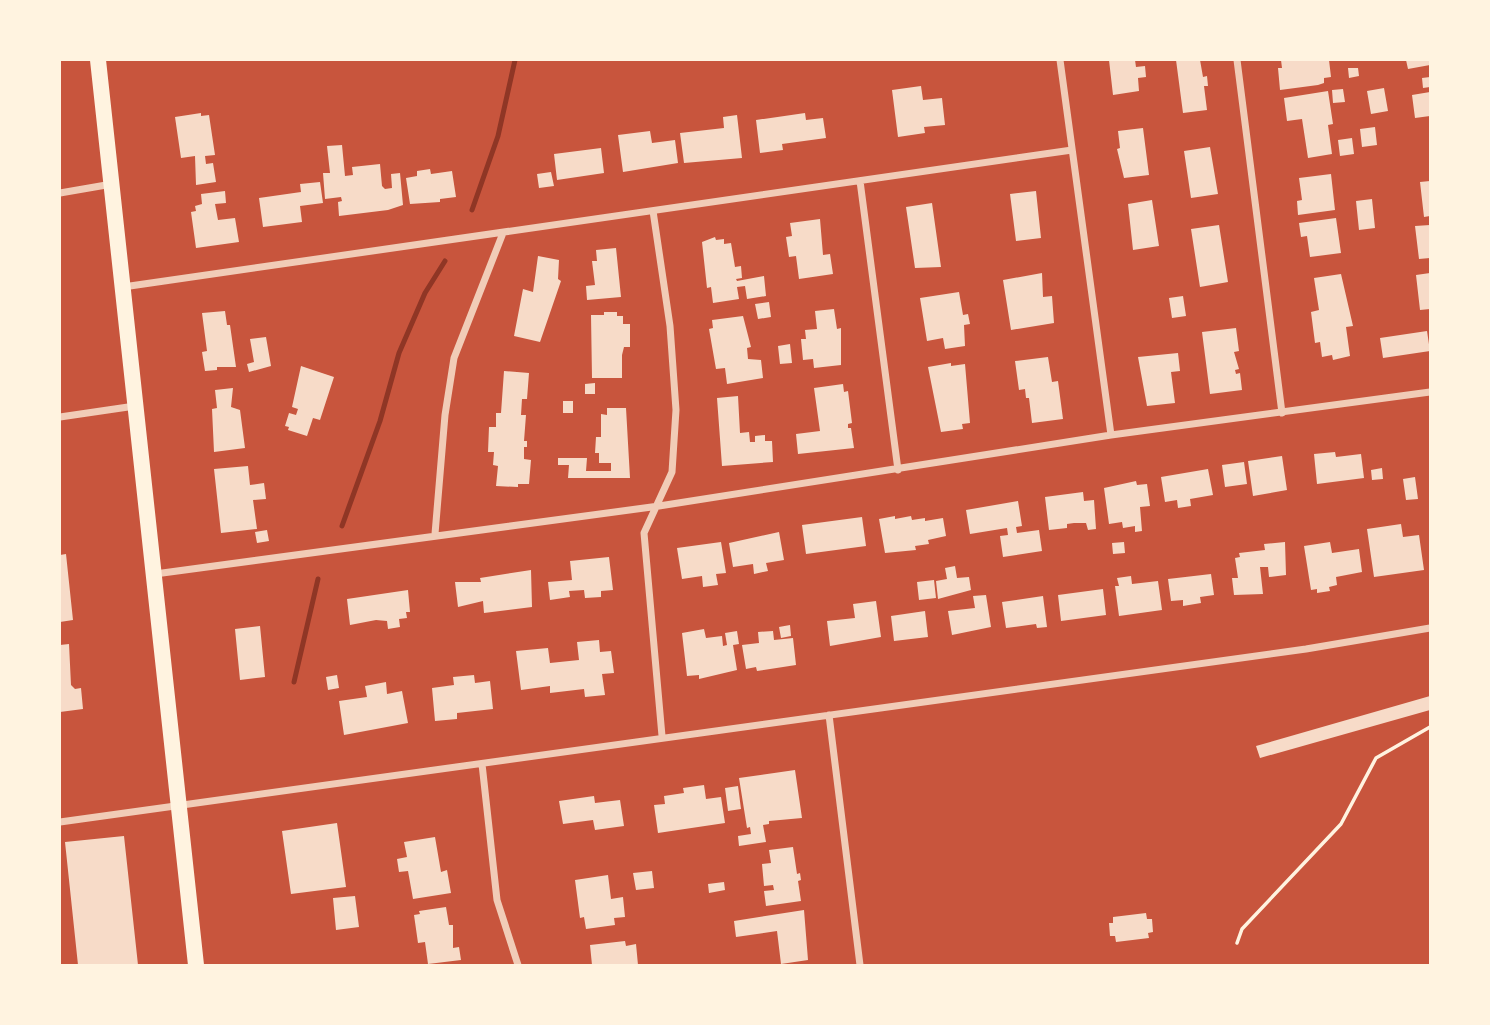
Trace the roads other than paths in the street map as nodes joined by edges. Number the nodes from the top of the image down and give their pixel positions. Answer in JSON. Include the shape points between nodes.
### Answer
{"nodes":[{"id":1,"x":99,"y":60,"type":"edge"},
{"id":2,"x":1060,"y":60,"type":"edge"},
{"id":3,"x":1237,"y":60,"type":"edge"},
{"id":4,"x":1072,"y":150,"type":"junction"},
{"id":5,"x":860,"y":181,"type":"junction"},
{"id":6,"x":113,"y":184,"type":"junction"},
{"id":7,"x":60,"y":193,"type":"edge"},
{"id":8,"x":653,"y":211,"type":"junction"},
{"id":9,"x":503,"y":233,"type":"junction"},
{"id":10,"x":122,"y":287,"type":"junction"},
{"id":11,"x":1430,"y":392,"type":"edge"},
{"id":12,"x":135,"y":405,"type":"junction"},
{"id":13,"x":1282,"y":413,"type":"junction"},
{"id":14,"x":60,"y":417,"type":"edge"},
{"id":15,"x":1111,"y":435,"type":"junction"},
{"id":16,"x":898,"y":470,"type":"junction"},
{"id":17,"x":659,"y":506,"type":"junction"},
{"id":18,"x":435,"y":534,"type":"junction"},
{"id":19,"x":155,"y":574,"type":"junction"},
{"id":20,"x":1430,"y":628,"type":"edge"},
{"id":21,"x":829,"y":715,"type":"junction"},
{"id":22,"x":662,"y":736,"type":"junction"},
{"id":23,"x":482,"y":764,"type":"junction"},
{"id":24,"x":178,"y":807,"type":"junction"},
{"id":25,"x":60,"y":822,"type":"edge"},
{"id":26,"x":196,"y":965,"type":"edge"},
{"id":27,"x":518,"y":965,"type":"edge"},
{"id":28,"x":860,"y":965,"type":"edge"}],
"edges":[{"from":1,"to":6,"type":"main road"},
{"from":2,"to":4,"type":"street"},
{"from":3,"to":13,"type":"street"},
{"from":4,"to":5,"type":"street"},
{"from":4,"to":15,"type":"street"},
{"from":5,"to":8,"type":"street"},
{"from":5,"to":16,"type":"street"},
{"from":6,"to":7,"type":"street"},
{"from":6,"to":10,"type":"main road"},
{"from":8,"to":9,"type":"street"},
{"from":8,"to":17,"type":"street","via":[[670,326],[676,410],[672,472]]},
{"from":9,"to":10,"type":"street"},
{"from":9,"to":18,"type":"street","via":[[454,358]]},
{"from":10,"to":12,"type":"main road"},
{"from":11,"to":13,"type":"street"},
{"from":12,"to":14,"type":"street"},
{"from":12,"to":19,"type":"main road"},
{"from":13,"to":15,"type":"street"},
{"from":15,"to":16,"type":"street"},
{"from":16,"to":17,"type":"street"},
{"from":17,"to":18,"type":"street"},
{"from":17,"to":22,"type":"street","via":[[645,533]]},
{"from":18,"to":19,"type":"street"},
{"from":19,"to":24,"type":"main road"},
{"from":20,"to":21,"type":"street"},
{"from":21,"to":22,"type":"street"},
{"from":21,"to":28,"type":"street"},
{"from":22,"to":23,"type":"street"},
{"from":23,"to":24,"type":"street"},
{"from":23,"to":27,"type":"street","via":[[497,900]]},
{"from":24,"to":25,"type":"street"},
{"from":24,"to":26,"type":"main road"}]}
